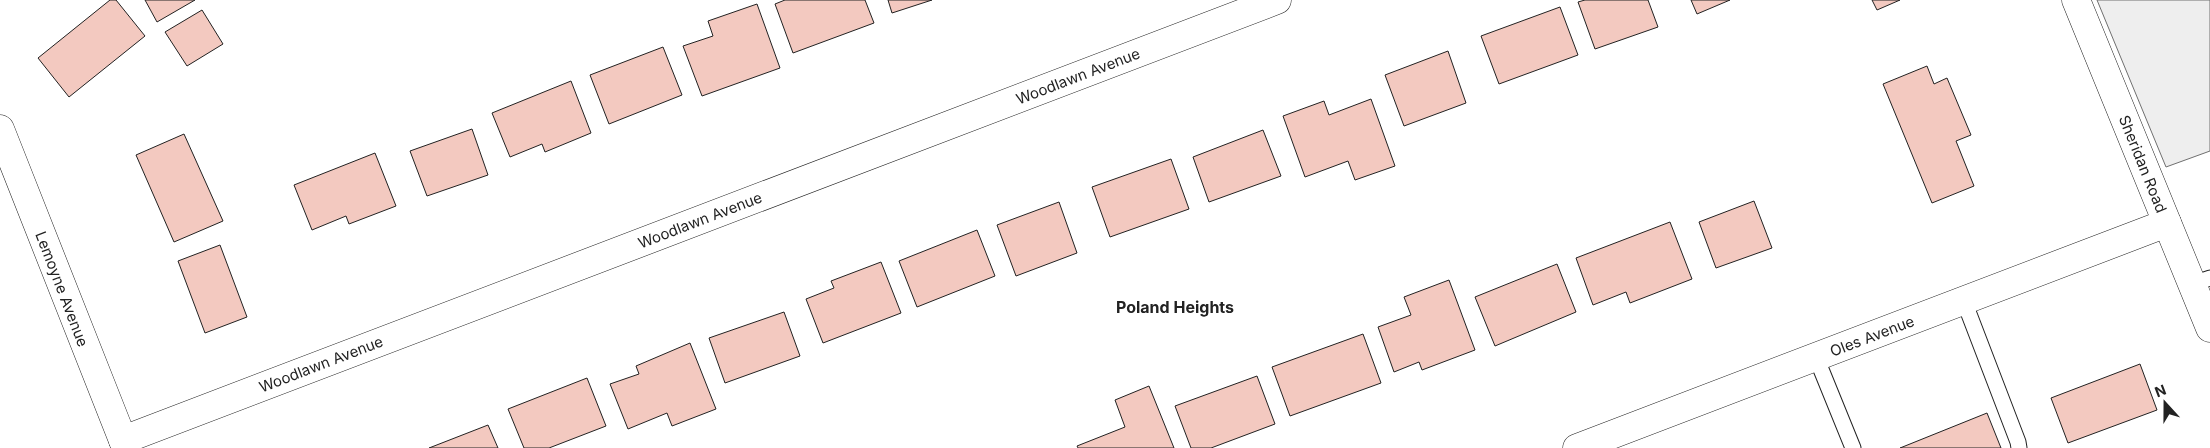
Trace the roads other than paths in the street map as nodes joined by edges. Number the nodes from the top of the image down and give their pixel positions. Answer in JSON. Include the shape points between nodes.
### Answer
{"nodes":[{"id":1,"x":1277,"y":0,"type":"edge"},
{"id":2,"x":2076,"y":0,"type":"edge"},
{"id":3,"x":0,"y":129,"type":"edge"},
{"id":4,"x":2167,"y":223,"type":"junction"},
{"id":5,"x":2201,"y":281,"type":"edge"},
{"id":6,"x":1964,"y":301,"type":"junction"},
{"id":7,"x":2210,"y":328,"type":"edge"},
{"id":8,"x":1816,"y":357,"type":"junction"},
{"id":9,"x":124,"y":444,"type":"edge"},
{"id":10,"x":1577,"y":448,"type":"edge"},
{"id":11,"x":1853,"y":448,"type":"edge"},
{"id":12,"x":2019,"y":448,"type":"edge"}],
"edges":[{"from":1,"to":9,"type":"street","name":"Woodlawn Avenue"},
{"from":2,"to":4,"type":"street","name":"Sheridan Road"},
{"from":3,"to":9,"type":"street","name":"Lemoyne Avenue"},
{"from":4,"to":5,"type":"street","name":"Sheridan Road"},
{"from":4,"to":6,"type":"street","name":"Oles Avenue"},
{"from":5,"to":7,"type":"street","name":"Sheridan Road"},
{"from":6,"to":8,"type":"street","name":"Oles Avenue"},
{"from":6,"to":12,"type":"lane"},
{"from":8,"to":10,"type":"street","name":"Oles Avenue"},
{"from":8,"to":11,"type":"lane"}]}
